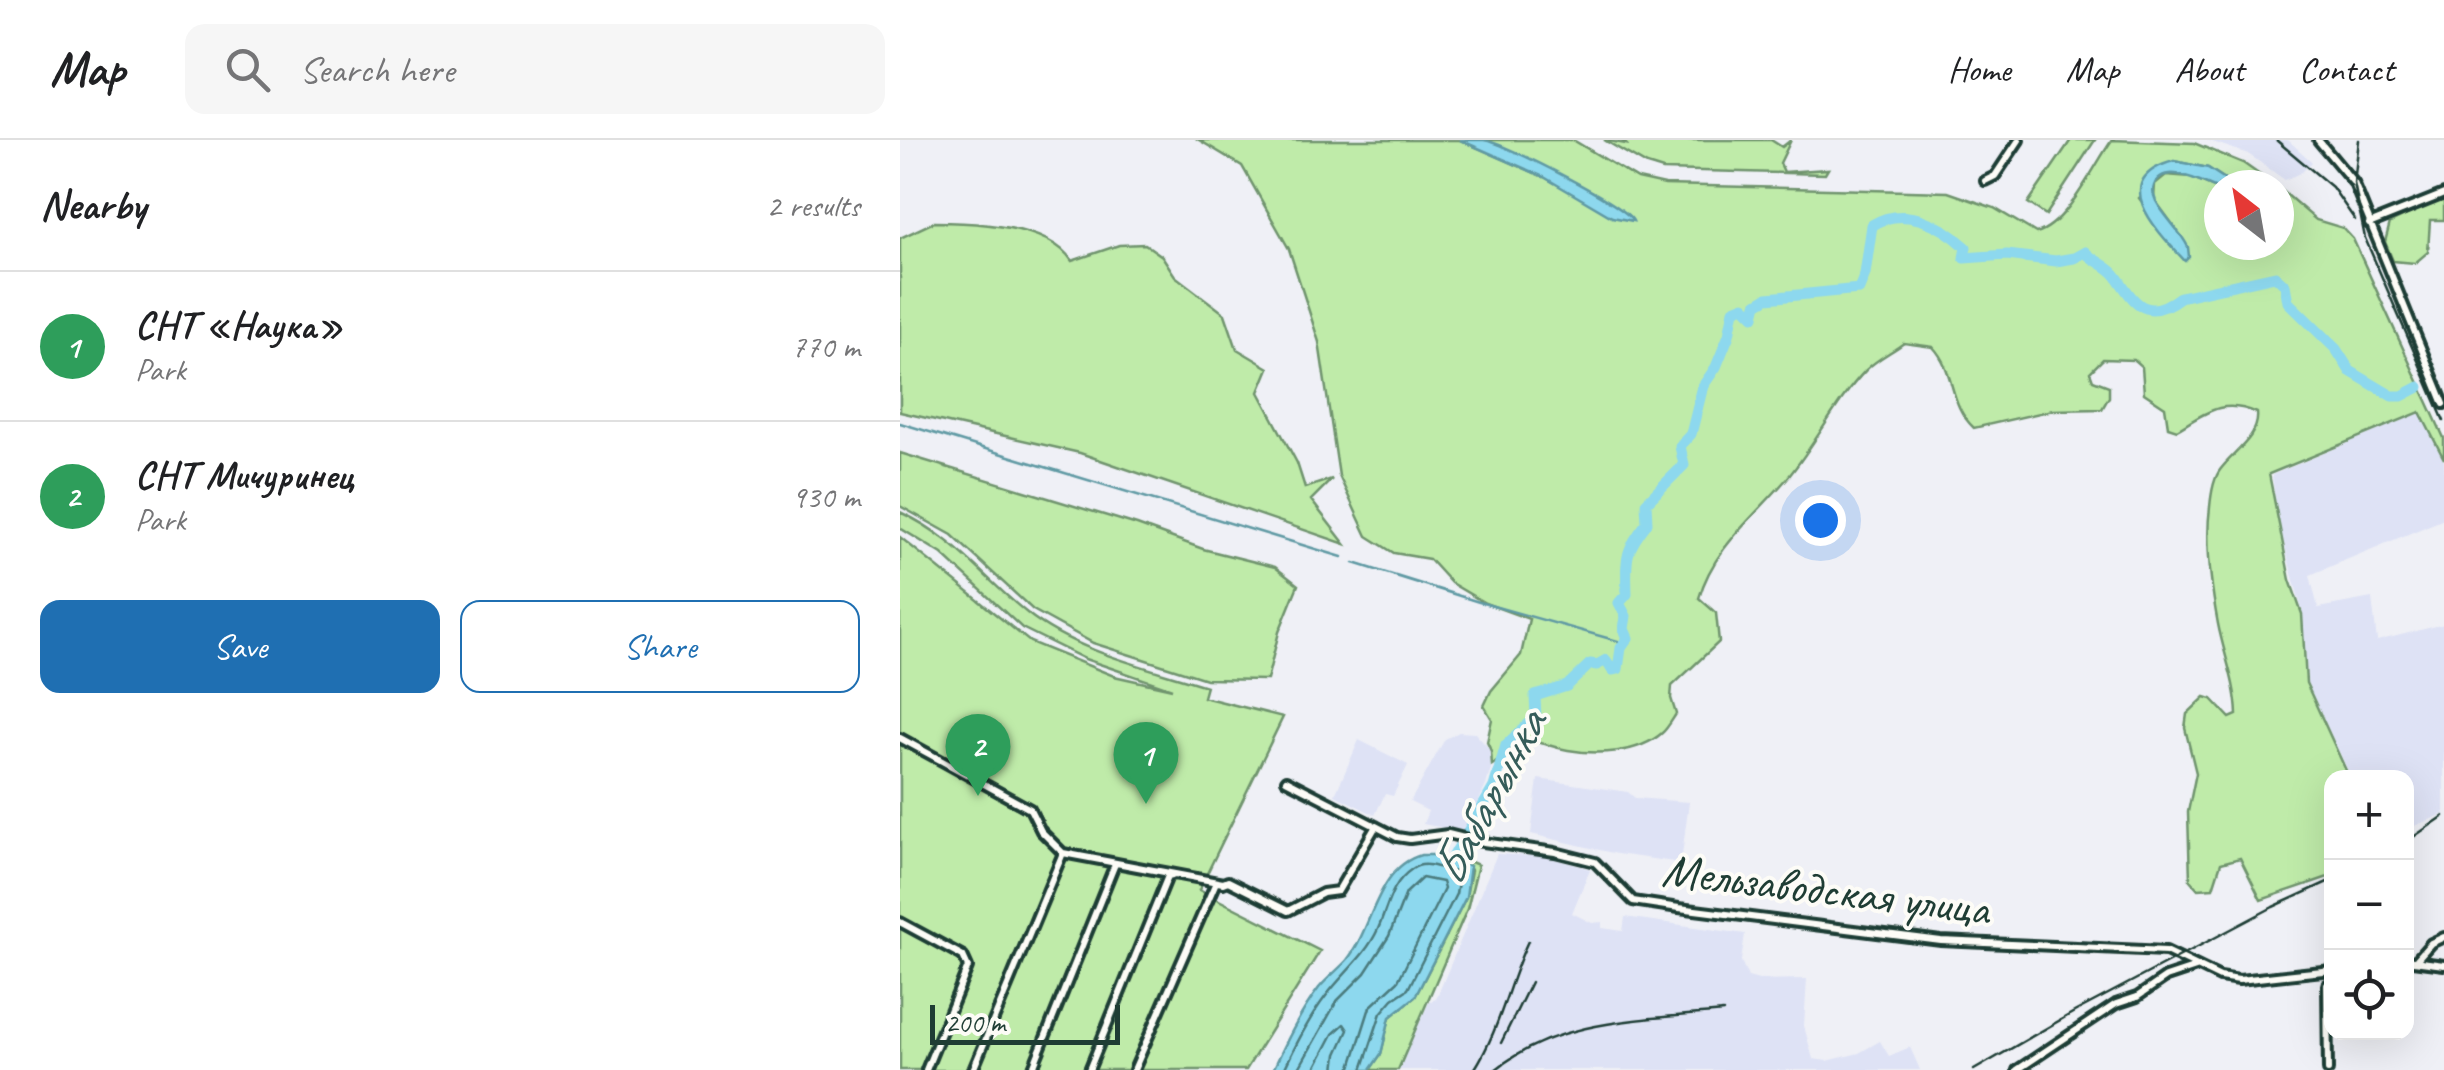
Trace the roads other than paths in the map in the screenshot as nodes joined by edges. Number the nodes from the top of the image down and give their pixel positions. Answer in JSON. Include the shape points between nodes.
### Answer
{"nodes":[{"id":1,"x":2019,"y":140,"type":"edge"},
{"id":2,"x":2318,"y":140,"type":"edge"},
{"id":3,"x":1985,"y":180,"type":"dead end"},
{"id":4,"x":2444,"y":194,"type":"edge"},
{"id":5,"x":2370,"y":224,"type":"junction"},
{"id":6,"x":2444,"y":404,"type":"edge"},
{"id":7,"x":900,"y":738,"type":"edge"},
{"id":8,"x":1286,"y":780,"type":"dead end"},
{"id":9,"x":1376,"y":826,"type":"junction"},
{"id":10,"x":1064,"y":853,"type":"junction"},
{"id":11,"x":1115,"y":864,"type":"junction"},
{"id":12,"x":1172,"y":875,"type":"junction"},
{"id":13,"x":1216,"y":882,"type":"junction"},
{"id":14,"x":900,"y":922,"type":"edge"},
{"id":15,"x":2444,"y":936,"type":"edge"},
{"id":16,"x":2414,"y":958,"type":"edge"},
{"id":17,"x":2414,"y":960,"type":"edge"},
{"id":18,"x":2444,"y":965,"type":"edge"},
{"id":19,"x":2196,"y":966,"type":"junction"},
{"id":20,"x":2324,"y":971,"type":"edge"},
{"id":21,"x":2328,"y":1040,"type":"edge"},
{"id":22,"x":926,"y":1070,"type":"edge"},
{"id":23,"x":974,"y":1070,"type":"edge"},
{"id":24,"x":1032,"y":1070,"type":"edge"},
{"id":25,"x":1090,"y":1070,"type":"edge"},
{"id":26,"x":1134,"y":1070,"type":"edge"},
{"id":27,"x":2017,"y":1070,"type":"edge"},
{"id":28,"x":2328,"y":1070,"type":"edge"}],
"edges":[{"from":1,"to":3,"type":"street","via":[[1995,176]]},
{"from":2,"to":5,"type":"street","via":[[2354,183]]},
{"from":4,"to":5,"type":"street"},
{"from":5,"to":6,"type":"street"},
{"from":7,"to":10,"type":"street","via":[[1030,809]]},
{"from":8,"to":9,"type":"street","name":"Мельзаводская улица"},
{"from":9,"to":13,"type":"street","via":[[1338,892],[1288,911],[1228,880]]},
{"from":9,"to":19,"type":"street","name":"Мельзаводская улица","via":[[1404,838],[1438,833],[1594,862],[1633,901],[1942,941],[2166,951]]},
{"from":10,"to":11,"type":"street"},
{"from":10,"to":23,"type":"street"},
{"from":11,"to":12,"type":"street"},
{"from":11,"to":24,"type":"street"},
{"from":12,"to":13,"type":"street"},
{"from":12,"to":25,"type":"street"},
{"from":13,"to":26,"type":"street"},
{"from":14,"to":22,"type":"street","via":[[963,956],[968,967]]},
{"from":15,"to":16,"type":"street"},
{"from":17,"to":18,"type":"street"},
{"from":19,"to":20,"type":"street","name":"Мельзаводская улица","via":[[2239,980]]},
{"from":19,"to":27,"type":"street","via":[[2116,1004]]},
{"from":21,"to":28,"type":"street"}]}
